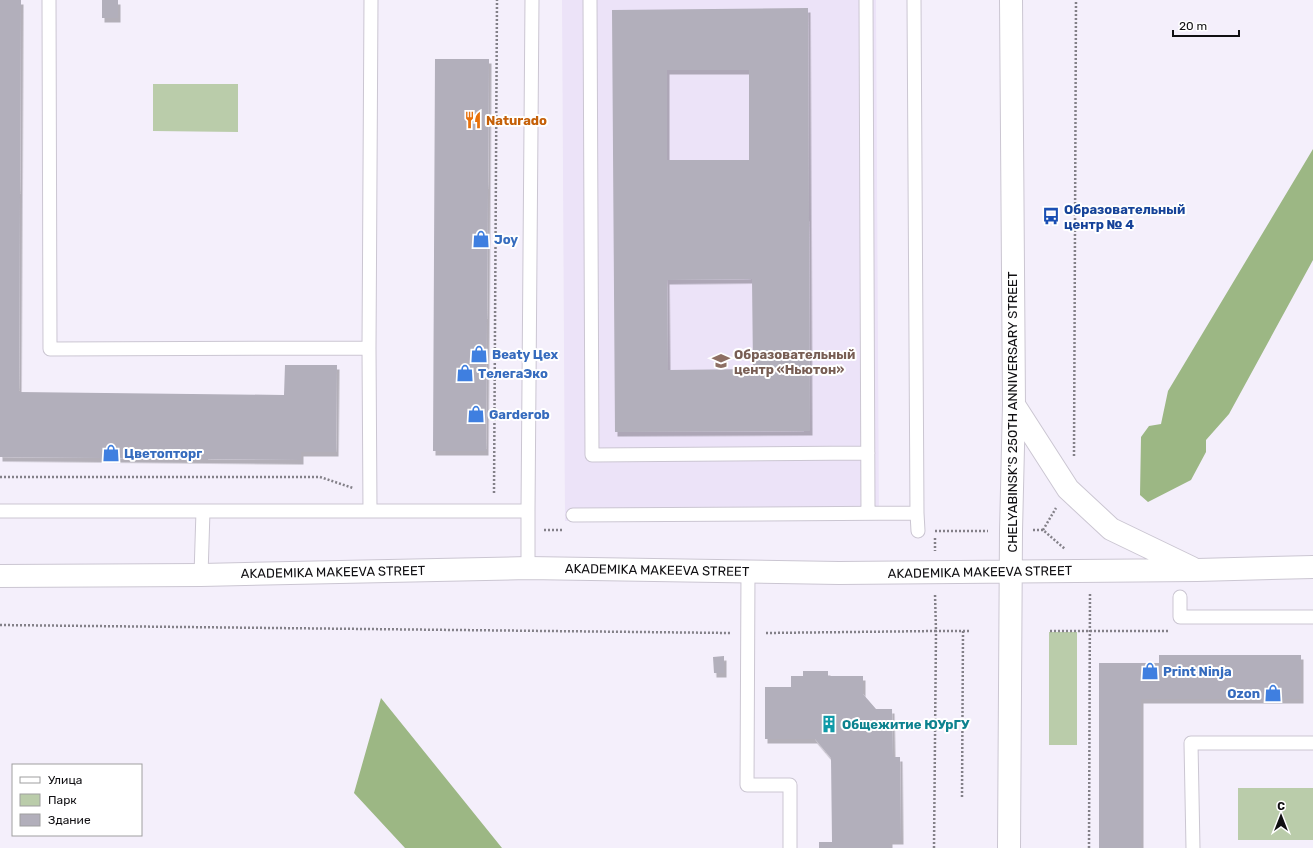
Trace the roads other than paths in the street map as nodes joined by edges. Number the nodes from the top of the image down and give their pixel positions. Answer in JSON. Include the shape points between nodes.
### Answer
{"nodes":[{"id":1,"x":49,"y":0,"type":"edge"},
{"id":2,"x":371,"y":0,"type":"edge"},
{"id":3,"x":532,"y":0,"type":"edge"},
{"id":4,"x":590,"y":0,"type":"edge"},
{"id":5,"x":866,"y":0,"type":"edge"},
{"id":6,"x":914,"y":0,"type":"edge"},
{"id":7,"x":1011,"y":0,"type":"edge"},
{"id":8,"x":368,"y":348,"type":"junction"},
{"id":9,"x":1014,"y":405,"type":"junction"},
{"id":10,"x":868,"y":453,"type":"junction"},
{"id":11,"x":370,"y":510,"type":"junction"},
{"id":12,"x":0,"y":511,"type":"edge"},
{"id":13,"x":203,"y":511,"type":"junction"},
{"id":14,"x":528,"y":511,"type":"junction"},
{"id":15,"x":868,"y":513,"type":"junction"},
{"id":16,"x":917,"y":513,"type":"junction"},
{"id":17,"x":573,"y":515,"type":"dead end"},
{"id":18,"x":918,"y":531,"type":"dead end"},
{"id":19,"x":1313,"y":567,"type":"edge"},
{"id":20,"x":528,"y":568,"type":"junction"},
{"id":21,"x":1197,"y":570,"type":"junction"},
{"id":22,"x":748,"y":571,"type":"junction"},
{"id":23,"x":1012,"y":572,"type":"junction"},
{"id":24,"x":201,"y":575,"type":"junction"},
{"id":25,"x":0,"y":576,"type":"edge"},
{"id":26,"x":1180,"y":597,"type":"dead end"},
{"id":27,"x":1313,"y":617,"type":"edge"},
{"id":28,"x":1313,"y":743,"type":"edge"},
{"id":29,"x":790,"y":848,"type":"edge"},
{"id":30,"x":1009,"y":848,"type":"edge"},
{"id":31,"x":1192,"y":848,"type":"edge"}],
"edges":[{"from":1,"to":8,"type":"lane","via":[[50,349]]},
{"from":2,"to":8,"type":"lane"},
{"from":3,"to":14,"type":"lane"},
{"from":4,"to":10,"type":"lane","via":[[592,455]]},
{"from":5,"to":10,"type":"lane"},
{"from":6,"to":16,"type":"lane"},
{"from":7,"to":9,"type":"street","name":"CHELYABINSK'S 250TH ANNIVERSARY STREET"},
{"from":8,"to":11,"type":"lane"},
{"from":9,"to":21,"type":"street","via":[[1068,489],[1111,529]]},
{"from":9,"to":23,"type":"street","name":"CHELYABINSK'S 250TH ANNIVERSARY STREET"},
{"from":10,"to":15,"type":"lane"},
{"from":11,"to":13,"type":"lane"},
{"from":11,"to":14,"type":"lane"},
{"from":12,"to":13,"type":"lane"},
{"from":13,"to":24,"type":"lane"},
{"from":14,"to":20,"type":"lane"},
{"from":15,"to":16,"type":"lane"},
{"from":15,"to":17,"type":"lane"},
{"from":16,"to":18,"type":"lane"},
{"from":19,"to":21,"type":"street","name":"AKADEMIKA MAKEEVA STREET"},
{"from":20,"to":22,"type":"street","name":"AKADEMIKA MAKEEVA STREET"},
{"from":20,"to":24,"type":"street","name":"AKADEMIKA MAKEEVA STREET"},
{"from":21,"to":23,"type":"street","name":"AKADEMIKA MAKEEVA STREET"},
{"from":22,"to":23,"type":"street","name":"AKADEMIKA MAKEEVA STREET"},
{"from":22,"to":29,"type":"lane","via":[[747,785],[790,784]]},
{"from":23,"to":30,"type":"street","name":"CHELYABINSK'S 250TH ANNIVERSARY STREET"},
{"from":24,"to":25,"type":"street","name":"AKADEMIKA MAKEEVA STREET"},
{"from":26,"to":27,"type":"lane","via":[[1180,617]]},
{"from":28,"to":31,"type":"lane","via":[[1191,743]]}]}
